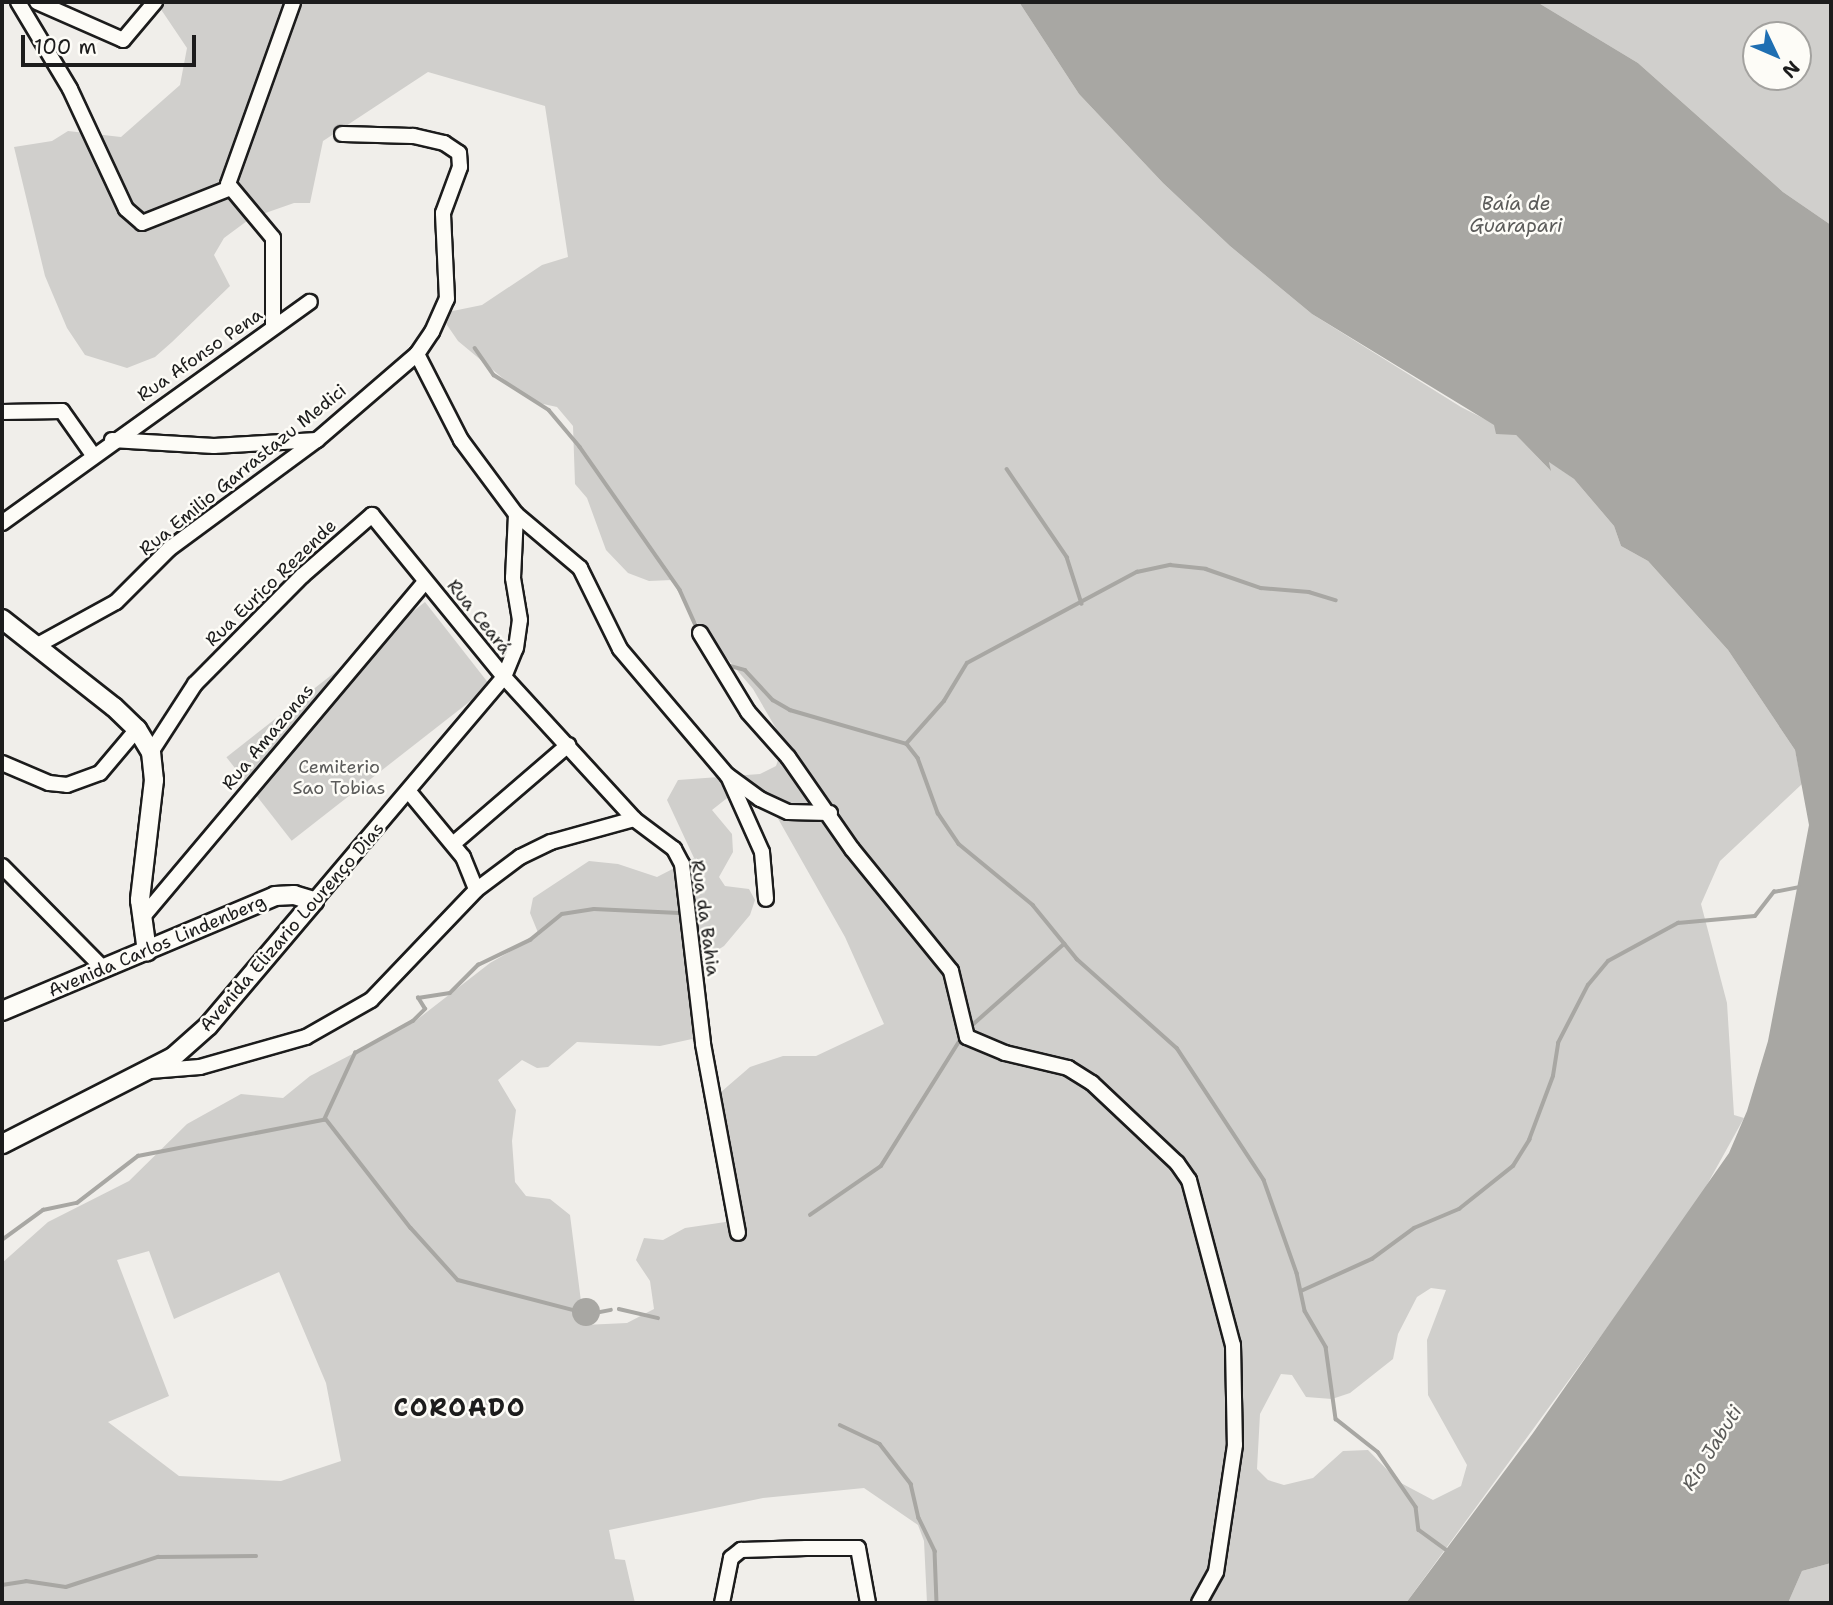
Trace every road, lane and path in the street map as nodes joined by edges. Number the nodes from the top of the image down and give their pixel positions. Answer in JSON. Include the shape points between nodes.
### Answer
{"nodes":[{"id":1,"x":18,"y":2,"type":"edge"},
{"id":2,"x":37,"y":2,"type":"edge"},
{"id":3,"x":155,"y":2,"type":"edge"},
{"id":4,"x":293,"y":2,"type":"edge"},
{"id":5,"x":342,"y":134,"type":"dead end"},
{"id":6,"x":228,"y":189,"type":"junction"},
{"id":7,"x":310,"y":302,"type":"dead end"},
{"id":8,"x":272,"y":327,"type":"junction"},
{"id":9,"x":417,"y":354,"type":"junction"},
{"id":10,"x":2,"y":412,"type":"edge"},
{"id":11,"x":112,"y":440,"type":"junction"},
{"id":12,"x":317,"y":440,"type":"junction"},
{"id":13,"x":93,"y":455,"type":"junction"},
{"id":14,"x":516,"y":514,"type":"junction"},
{"id":15,"x":2,"y":523,"type":"edge"},
{"id":16,"x":425,"y":582,"type":"junction"},
{"id":17,"x":2,"y":619,"type":"edge"},
{"id":18,"x":700,"y":633,"type":"dead end"},
{"id":19,"x":36,"y":646,"type":"junction"},
{"id":20,"x":503,"y":677,"type":"junction"},
{"id":21,"x":137,"y":729,"type":"junction"},
{"id":22,"x":568,"y":746,"type":"junction"},
{"id":23,"x":151,"y":752,"type":"junction"},
{"id":24,"x":2,"y":763,"type":"edge"},
{"id":25,"x":727,"y":775,"type":"junction"},
{"id":26,"x":410,"y":793,"type":"junction"},
{"id":27,"x":830,"y":813,"type":"junction"},
{"id":28,"x":634,"y":819,"type":"junction"},
{"id":29,"x":453,"y":844,"type":"junction"},
{"id":30,"x":2,"y":866,"type":"edge"},
{"id":31,"x":475,"y":890,"type":"junction"},
{"id":32,"x":766,"y":899,"type":"dead end"},
{"id":33,"x":314,"y":901,"type":"junction"},
{"id":34,"x":141,"y":919,"type":"junction"},
{"id":35,"x":147,"y":952,"type":"junction"},
{"id":36,"x":103,"y":968,"type":"junction"},
{"id":37,"x":2,"y":1012,"type":"edge"},
{"id":38,"x":145,"y":1072,"type":"junction"},
{"id":39,"x":2,"y":1144,"type":"edge"},
{"id":40,"x":738,"y":1233,"type":"dead end"},
{"id":41,"x":722,"y":1603,"type":"edge"},
{"id":42,"x":868,"y":1603,"type":"edge"},
{"id":43,"x":1199,"y":1603,"type":"edge"}],
"edges":[{"from":1,"to":6,"type":"street","via":[[70,89],[126,209],[142,223]]},
{"from":2,"to":3,"type":"street","via":[[120,40],[128,37]]},
{"from":4,"to":6,"type":"street","via":[[231,168]]},
{"from":5,"to":9,"type":"street","via":[[414,136],[444,143],[458,153],[460,167],[443,213],[446,299]]},
{"from":6,"to":8,"type":"street","via":[[273,238]]},
{"from":7,"to":8,"type":"street","name":"Rua Afonso Pena"},
{"from":8,"to":11,"type":"street","name":"Rua Afonso Pena"},
{"from":9,"to":12,"type":"street","name":"Rua Emilio Garrastazu Medici"},
{"from":9,"to":14,"type":"street","via":[[461,440]]},
{"from":10,"to":13,"type":"street","via":[[62,411]]},
{"from":11,"to":12,"type":"street","via":[[214,446]]},
{"from":11,"to":13,"type":"street","name":"Rua Afonso Pena"},
{"from":12,"to":19,"type":"street","name":"Rua Emilio Garrastazu Medici","via":[[169,549],[116,602]]},
{"from":13,"to":15,"type":"street","name":"Rua Afonso Pena"},
{"from":14,"to":20,"type":"street","name":"Avenida Elizario Lourenço Dias","via":[[513,578],[520,620],[516,648]]},
{"from":14,"to":25,"type":"street","via":[[580,568],[620,649]]},
{"from":16,"to":20,"type":"street","name":"Rua Ceará"},
{"from":16,"to":23,"type":"street","name":"Rua Eurico Rezende","via":[[372,515],[302,576],[195,684]]},
{"from":16,"to":34,"type":"street","name":"Rua Amazonas"},
{"from":17,"to":19,"type":"street"},
{"from":18,"to":27,"type":"street","via":[[748,712]]},
{"from":19,"to":21,"type":"street"},
{"from":20,"to":22,"type":"street","name":"Rua da Bahia"},
{"from":20,"to":26,"type":"street","name":"Avenida Elizario Lourenço Dias"},
{"from":21,"to":23,"type":"street"},
{"from":21,"to":24,"type":"street","via":[[100,773],[67,785],[49,783]]},
{"from":22,"to":28,"type":"street","name":"Rua da Bahia"},
{"from":22,"to":29,"type":"street"},
{"from":23,"to":34,"type":"street","via":[[154,779]]},
{"from":25,"to":27,"type":"street","via":[[788,812]]},
{"from":25,"to":32,"type":"street","via":[[762,852]]},
{"from":26,"to":29,"type":"street"},
{"from":26,"to":33,"type":"street","name":"Avenida Elizario Lourenço Dias"},
{"from":27,"to":43,"type":"street","via":[[852,849],[951,971],[967,1037],[1068,1068],[1092,1083],[1177,1163],[1189,1180],[1233,1345],[1235,1445],[1216,1572]]},
{"from":28,"to":31,"type":"street","via":[[551,842],[520,856]]},
{"from":28,"to":40,"type":"street","name":"Rua da Bahia","via":[[674,849],[682,864],[703,1044]]},
{"from":29,"to":31,"type":"street"},
{"from":30,"to":36,"type":"street"},
{"from":31,"to":38,"type":"street","via":[[371,999],[306,1037],[200,1067]]},
{"from":33,"to":35,"type":"street","name":"Avenida Carlos Lindenberg","via":[[275,896]]},
{"from":33,"to":38,"type":"street","name":"Avenida Elizario Lourenço Dias","via":[[208,1026],[173,1057]]},
{"from":34,"to":35,"type":"street"},
{"from":35,"to":36,"type":"street","name":"Avenida Carlos Lindenberg"},
{"from":36,"to":37,"type":"street","name":"Avenida Carlos Lindenberg"},
{"from":38,"to":39,"type":"street","name":"Avenida Elizario Lourenço Dias"},
{"from":41,"to":42,"type":"street","via":[[731,1558],[741,1550],[858,1548]]}]}
